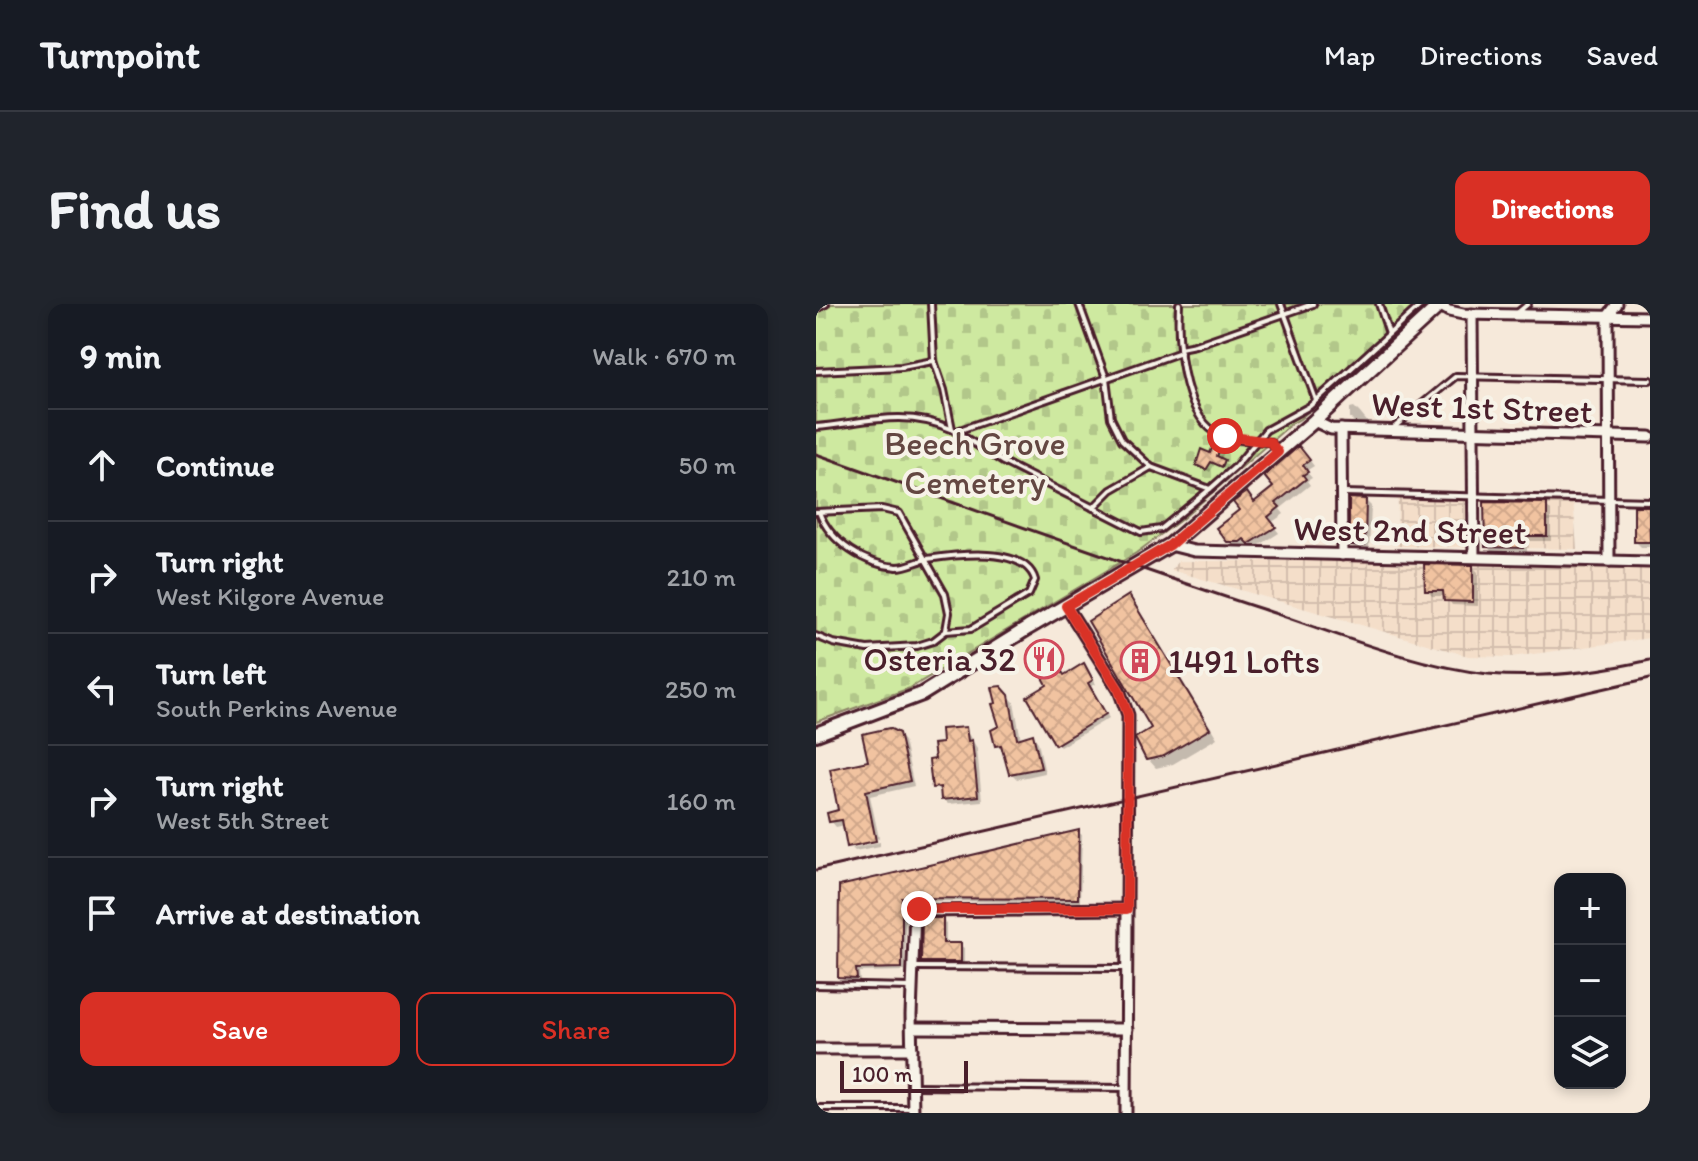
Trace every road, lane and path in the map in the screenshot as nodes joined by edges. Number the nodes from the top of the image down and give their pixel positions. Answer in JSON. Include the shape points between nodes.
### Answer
{"nodes":[{"id":1,"x":826,"y":304,"type":"edge"},
{"id":2,"x":931,"y":304,"type":"edge"},
{"id":3,"x":1079,"y":304,"type":"edge"},
{"id":4,"x":1179,"y":304,"type":"edge"},
{"id":5,"x":1281,"y":304,"type":"edge"},
{"id":6,"x":1313,"y":304,"type":"edge"},
{"id":7,"x":1379,"y":304,"type":"edge"},
{"id":8,"x":1422,"y":304,"type":"edge"},
{"id":9,"x":1528,"y":304,"type":"edge"},
{"id":10,"x":1617,"y":304,"type":"edge"},
{"id":11,"x":1440,"y":305,"type":"edge"},
{"id":12,"x":816,"y":309,"type":"edge"},
{"id":13,"x":1285,"y":314,"type":"junction"},
{"id":14,"x":1472,"y":314,"type":"junction"},
{"id":15,"x":1516,"y":314,"type":"junction"},
{"id":16,"x":1608,"y":316,"type":"junction"},
{"id":17,"x":1650,"y":317,"type":"edge"},
{"id":18,"x":1389,"y":334,"type":"junction"},
{"id":19,"x":1180,"y":350,"type":"junction"},
{"id":20,"x":934,"y":361,"type":"junction"},
{"id":21,"x":816,"y":371,"type":"edge"},
{"id":22,"x":1471,"y":376,"type":"junction"},
{"id":23,"x":1106,"y":378,"type":"junction"},
{"id":24,"x":1609,"y":379,"type":"junction"},
{"id":25,"x":1650,"y":380,"type":"edge"},
{"id":26,"x":1316,"y":400,"type":"junction"},
{"id":27,"x":1314,"y":421,"type":"junction"},
{"id":28,"x":816,"y":427,"type":"edge"},
{"id":29,"x":1341,"y":429,"type":"junction"},
{"id":30,"x":953,"y":431,"type":"junction"},
{"id":31,"x":1390,"y":431,"type":"junction"},
{"id":32,"x":1472,"y":433,"type":"junction"},
{"id":33,"x":1609,"y":437,"type":"junction"},
{"id":34,"x":1650,"y":437,"type":"edge"},
{"id":35,"x":1257,"y":442,"type":"junction"},
{"id":36,"x":1278,"y":452,"type":"junction"},
{"id":37,"x":1151,"y":467,"type":"junction"},
{"id":38,"x":1210,"y":489,"type":"junction"},
{"id":39,"x":1342,"y":492,"type":"junction"},
{"id":40,"x":1474,"y":496,"type":"junction"},
{"id":41,"x":1609,"y":500,"type":"junction"},
{"id":42,"x":1650,"y":501,"type":"edge"},
{"id":43,"x":1093,"y":508,"type":"junction"},
{"id":44,"x":818,"y":512,"type":"edge"},
{"id":45,"x":1170,"y":545,"type":"junction"},
{"id":46,"x":1342,"y":555,"type":"junction"},
{"id":47,"x":1474,"y":557,"type":"junction"},
{"id":48,"x":923,"y":560,"type":"junction"},
{"id":49,"x":1609,"y":561,"type":"junction"},
{"id":50,"x":1650,"y":562,"type":"edge"},
{"id":51,"x":1066,"y":606,"type":"junction"},
{"id":52,"x":946,"y":631,"type":"junction"},
{"id":53,"x":816,"y":636,"type":"edge"},
{"id":54,"x":816,"y":734,"type":"edge"},
{"id":55,"x":1127,"y":909,"type":"junction"},
{"id":56,"x":912,"y":967,"type":"junction"},
{"id":57,"x":1127,"y":968,"type":"junction"},
{"id":58,"x":816,"y":985,"type":"edge"},
{"id":59,"x":912,"y":988,"type":"junction"},
{"id":60,"x":912,"y":1028,"type":"junction"},
{"id":61,"x":1127,"y":1029,"type":"junction"},
{"id":62,"x":816,"y":1049,"type":"edge"},
{"id":63,"x":912,"y":1049,"type":"junction"},
{"id":64,"x":912,"y":1086,"type":"junction"},
{"id":65,"x":1126,"y":1088,"type":"junction"},
{"id":66,"x":816,"y":1108,"type":"edge"},
{"id":67,"x":913,"y":1110,"type":"edge"},
{"id":68,"x":1126,"y":1113,"type":"edge"}],
"edges":[{"from":1,"to":12,"type":"lane"},
{"from":2,"to":20,"type":"lane"},
{"from":3,"to":23,"type":"lane"},
{"from":4,"to":19,"type":"lane"},
{"from":5,"to":13,"type":"lane"},
{"from":6,"to":13,"type":"lane"},
{"from":7,"to":18,"type":"lane"},
{"from":8,"to":18,"type":"lane"},
{"from":9,"to":15,"type":"lane"},
{"from":10,"to":16,"type":"street"},
{"from":11,"to":14,"type":"street"},
{"from":11,"to":27,"type":"main road"},
{"from":13,"to":19,"type":"lane"},
{"from":13,"to":26,"type":"lane"},
{"from":14,"to":15,"type":"street"},
{"from":14,"to":22,"type":"street"},
{"from":15,"to":16,"type":"street"},
{"from":16,"to":17,"type":"street"},
{"from":16,"to":24,"type":"street"},
{"from":18,"to":26,"type":"lane"},
{"from":19,"to":23,"type":"lane"},
{"from":19,"to":35,"type":"lane","via":[[1192,401],[1207,425],[1219,434]]},
{"from":20,"to":21,"type":"lane"},
{"from":20,"to":30,"type":"lane"},
{"from":22,"to":24,"type":"lane"},
{"from":22,"to":31,"type":"lane","via":[[1456,376]]},
{"from":22,"to":32,"type":"street"},
{"from":23,"to":30,"type":"lane"},
{"from":23,"to":37,"type":"lane","via":[[1114,427]]},
{"from":24,"to":25,"type":"lane"},
{"from":24,"to":33,"type":"street"},
{"from":26,"to":35,"type":"lane","via":[[1273,424]]},
{"from":27,"to":29,"type":"street","name":"West 1st Street"},
{"from":27,"to":36,"type":"main road"},
{"from":28,"to":30,"type":"lane","via":[[887,418],[927,421]]},
{"from":29,"to":31,"type":"street","name":"West 1st Street"},
{"from":29,"to":39,"type":"street"},
{"from":30,"to":43,"type":"lane"},
{"from":31,"to":32,"type":"street","name":"West 1st Street"},
{"from":32,"to":33,"type":"street","name":"West 1st Street"},
{"from":32,"to":40,"type":"street"},
{"from":33,"to":34,"type":"street","name":"West 1st Street"},
{"from":33,"to":41,"type":"street"},
{"from":35,"to":36,"type":"lane","via":[[1270,442]]},
{"from":35,"to":38,"type":"lane"},
{"from":36,"to":45,"type":"main road"},
{"from":37,"to":38,"type":"lane"},
{"from":37,"to":43,"type":"lane","via":[[1111,490]]},
{"from":38,"to":43,"type":"lane","via":[[1152,532],[1135,530]]},
{"from":39,"to":40,"type":"lane"},
{"from":39,"to":46,"type":"street"},
{"from":40,"to":41,"type":"lane"},
{"from":40,"to":47,"type":"street"},
{"from":41,"to":42,"type":"lane"},
{"from":41,"to":49,"type":"street"},
{"from":44,"to":48,"type":"lane","via":[[834,539],[864,556],[901,567]]},
{"from":44,"to":48,"type":"lane","via":[[899,513]]},
{"from":45,"to":46,"type":"street","name":"West 2nd Street","via":[[1194,551]]},
{"from":45,"to":51,"type":"main road"},
{"from":46,"to":47,"type":"street","name":"West 2nd Street"},
{"from":47,"to":49,"type":"street","name":"West 2nd Street"},
{"from":48,"to":52,"type":"lane","via":[[945,594]]},
{"from":48,"to":52,"type":"lane","via":[[1000,555],[1025,565],[1034,575],[1033,591],[1018,602],[971,629]]},
{"from":49,"to":50,"type":"street","name":"West 2nd Street"},
{"from":51,"to":54,"type":"main road","via":[[922,694]]},
{"from":51,"to":55,"type":"street","via":[[1119,690],[1128,715]]},
{"from":52,"to":53,"type":"lane","via":[[906,649],[858,647]]},
{"from":55,"to":56,"type":"street","via":[[919,909],[913,914]]},
{"from":55,"to":57,"type":"street"},
{"from":56,"to":57,"type":"lane"},
{"from":56,"to":59,"type":"street"},
{"from":57,"to":61,"type":"street"},
{"from":58,"to":59,"type":"lane"},
{"from":59,"to":60,"type":"street"},
{"from":60,"to":61,"type":"street"},
{"from":60,"to":63,"type":"street"},
{"from":61,"to":65,"type":"street"},
{"from":62,"to":63,"type":"street"},
{"from":63,"to":64,"type":"street"},
{"from":64,"to":65,"type":"lane"},
{"from":64,"to":67,"type":"street"},
{"from":65,"to":68,"type":"street"},
{"from":66,"to":67,"type":"lane"}]}
